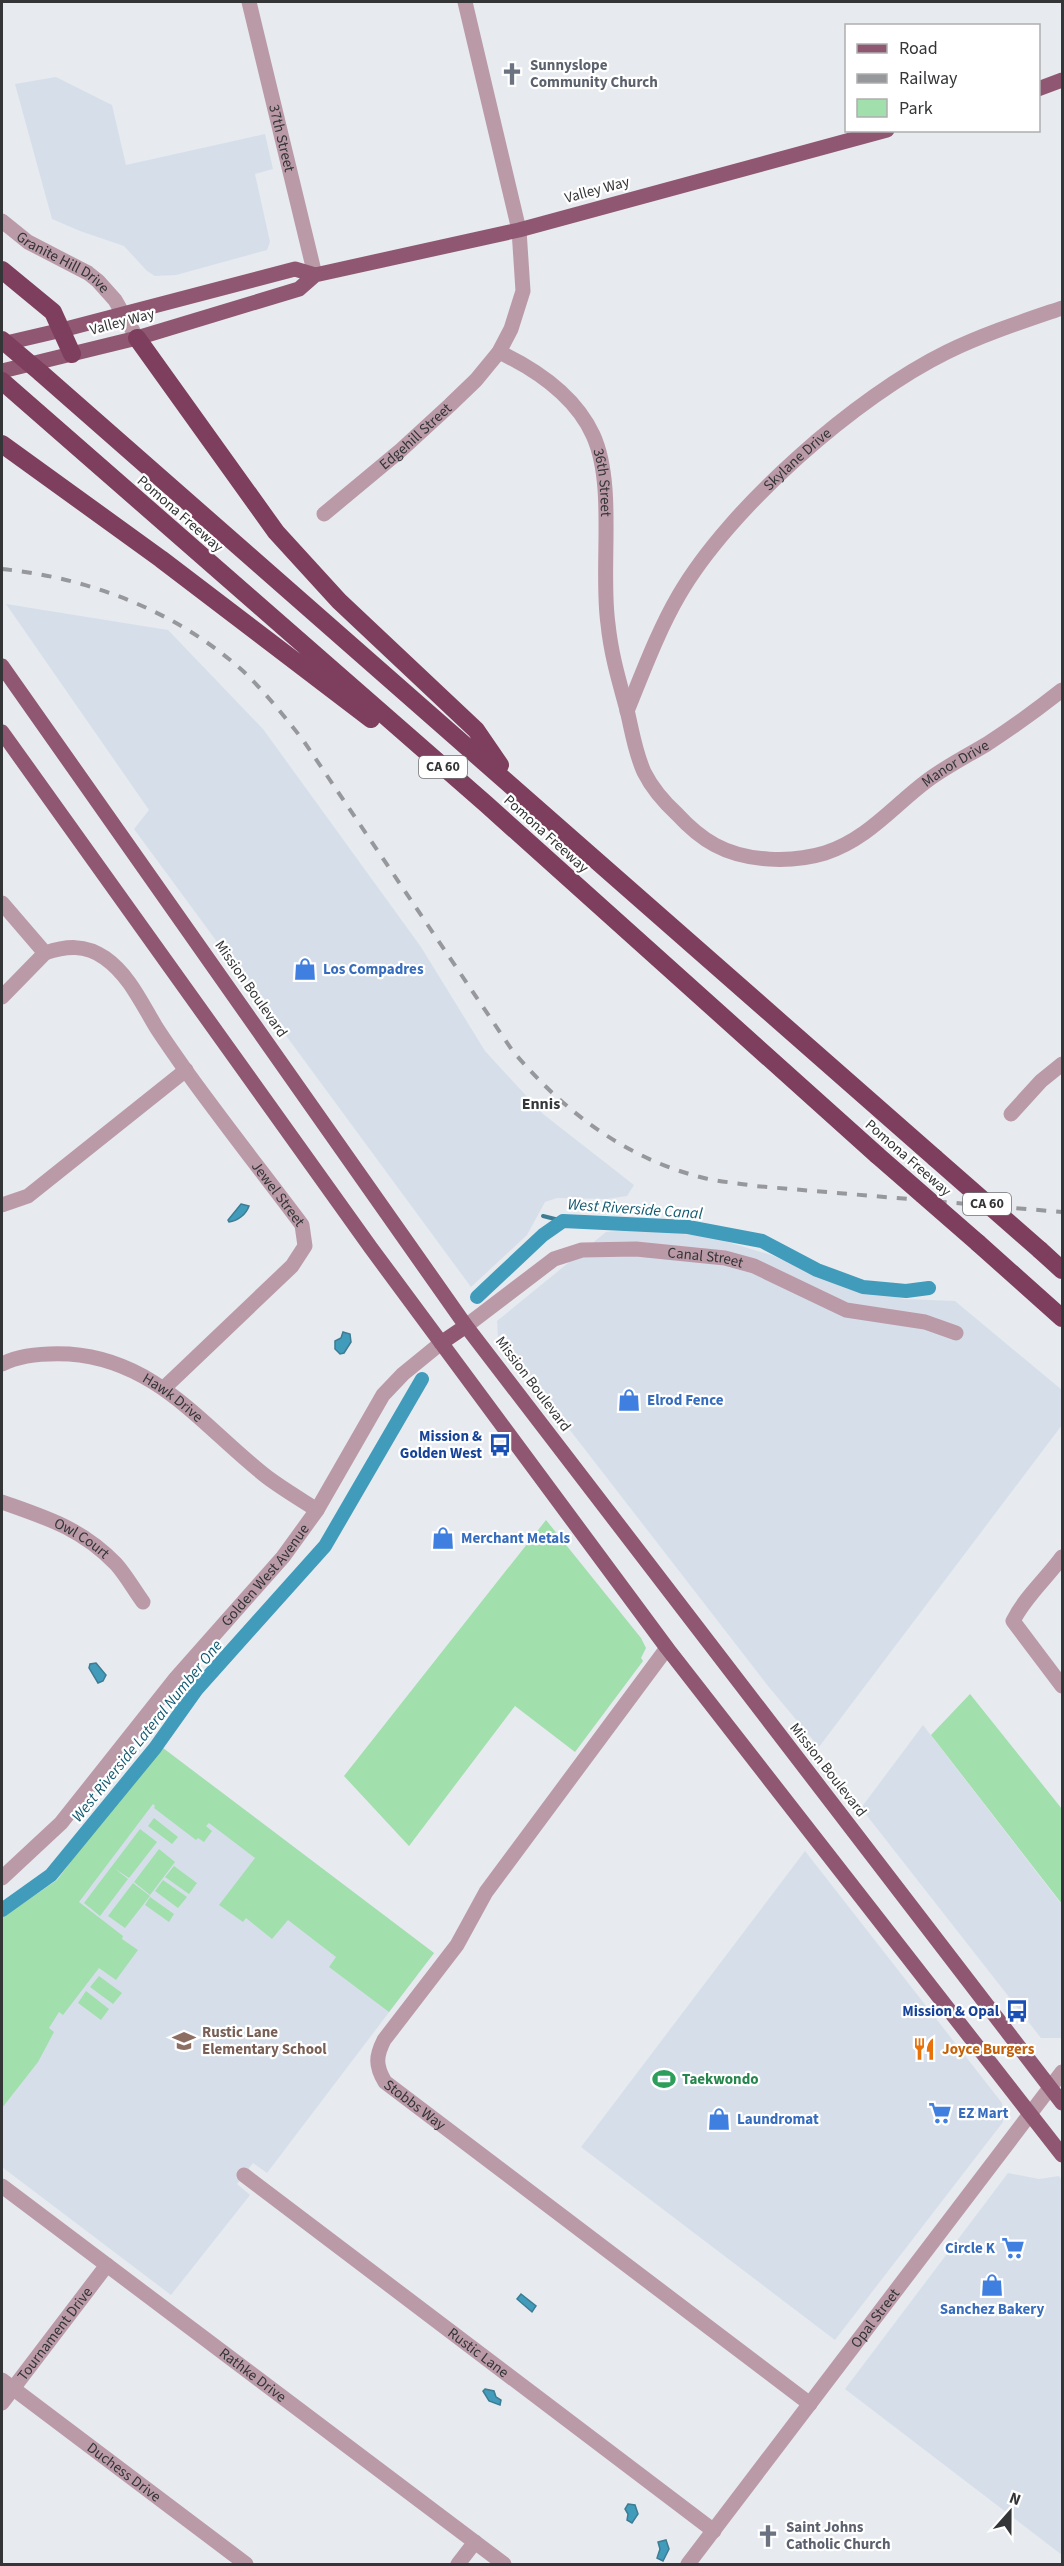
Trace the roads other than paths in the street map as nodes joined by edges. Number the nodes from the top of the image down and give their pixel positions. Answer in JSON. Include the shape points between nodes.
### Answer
{"nodes":[{"id":1,"x":249,"y":2,"type":"edge"},
{"id":2,"x":465,"y":2,"type":"edge"},
{"id":3,"x":1062,"y":80,"type":"edge"},
{"id":4,"x":1040,"y":88,"type":"edge"},
{"id":5,"x":880,"y":132,"type":"edge"},
{"id":6,"x":2,"y":221,"type":"edge"},
{"id":7,"x":519,"y":230,"type":"junction"},
{"id":8,"x":2,"y":270,"type":"edge"},
{"id":9,"x":315,"y":275,"type":"junction"},
{"id":10,"x":1062,"y":308,"type":"edge"},
{"id":11,"x":124,"y":314,"type":"junction"},
{"id":12,"x":62,"y":330,"type":"junction"},
{"id":13,"x":137,"y":338,"type":"junction"},
{"id":14,"x":2,"y":342,"type":"edge"},
{"id":15,"x":499,"y":352,"type":"junction"},
{"id":16,"x":72,"y":354,"type":"junction"},
{"id":17,"x":3,"y":379,"type":"edge"},
{"id":18,"x":2,"y":444,"type":"edge"},
{"id":19,"x":324,"y":514,"type":"dead end"},
{"id":20,"x":2,"y":666,"type":"edge"},
{"id":21,"x":1062,"y":690,"type":"edge"},
{"id":22,"x":627,"y":711,"type":"junction"},
{"id":23,"x":2,"y":732,"type":"edge"},
{"id":24,"x":517,"y":789,"type":"junction"},
{"id":25,"x":486,"y":804,"type":"junction"},
{"id":26,"x":853,"y":841,"type":"joint"},
{"id":27,"x":2,"y":903,"type":"edge"},
{"id":28,"x":45,"y":953,"type":"junction"},
{"id":29,"x":2,"y":997,"type":"edge"},
{"id":30,"x":1062,"y":1064,"type":"edge"},
{"id":31,"x":186,"y":1070,"type":"junction"},
{"id":32,"x":1011,"y":1114,"type":"dead end"},
{"id":33,"x":2,"y":1205,"type":"edge"},
{"id":34,"x":1062,"y":1270,"type":"edge"},
{"id":35,"x":1062,"y":1318,"type":"edge"},
{"id":36,"x":466,"y":1326,"type":"junction"},
{"id":37,"x":957,"y":1333,"type":"dead end"},
{"id":38,"x":441,"y":1343,"type":"junction"},
{"id":39,"x":2,"y":1364,"type":"edge"},
{"id":40,"x":164,"y":1388,"type":"junction"},
{"id":41,"x":2,"y":1502,"type":"edge"},
{"id":42,"x":317,"y":1510,"type":"junction"},
{"id":43,"x":1062,"y":1557,"type":"edge"},
{"id":44,"x":143,"y":1602,"type":"dead end"},
{"id":45,"x":667,"y":1648,"type":"junction"},
{"id":46,"x":1062,"y":1686,"type":"edge"},
{"id":47,"x":2,"y":1878,"type":"edge"},
{"id":48,"x":1062,"y":2072,"type":"edge"},
{"id":49,"x":1051,"y":2087,"type":"junction"},
{"id":50,"x":1062,"y":2103,"type":"edge"},
{"id":51,"x":1030,"y":2114,"type":"junction"},
{"id":52,"x":1062,"y":2155,"type":"edge"},
{"id":53,"x":244,"y":2175,"type":"dead end"},
{"id":54,"x":2,"y":2186,"type":"edge"},
{"id":55,"x":107,"y":2265,"type":"junction"},
{"id":56,"x":7,"y":2384,"type":"edge"},
{"id":57,"x":2,"y":2403,"type":"edge"},
{"id":58,"x":810,"y":2404,"type":"junction"},
{"id":59,"x":714,"y":2531,"type":"junction"},
{"id":60,"x":475,"y":2542,"type":"junction"},
{"id":61,"x":246,"y":2565,"type":"edge"},
{"id":62,"x":458,"y":2565,"type":"edge"},
{"id":63,"x":504,"y":2565,"type":"edge"},
{"id":64,"x":688,"y":2565,"type":"edge"}],
"edges":[{"from":1,"to":9,"type":"street","name":"37th Street"},
{"from":2,"to":7,"type":"street"},
{"from":3,"to":4,"type":"main road"},
{"from":5,"to":7,"type":"main road","name":"Valley Way"},
{"from":6,"to":11,"type":"street","name":"Granite Hill Drive","via":[[28,242],[88,273],[108,291]]},
{"from":7,"to":9,"type":"main road","name":"Valley Way"},
{"from":7,"to":15,"type":"street","via":[[523,291]]},
{"from":8,"to":12,"type":"highway","via":[[53,312]]},
{"from":9,"to":11,"type":"main road","name":"Valley Way","via":[[295,268]]},
{"from":9,"to":13,"type":"main road","name":"Valley Way","via":[[299,288]]},
{"from":10,"to":22,"type":"street","name":"Skylane Drive","via":[[923,364],[838,424],[780,476],[719,540],[685,585],[661,629]]},
{"from":11,"to":12,"type":"main road","name":"Valley Way"},
{"from":11,"to":13,"type":"street","name":"Granite Hill Drive"},
{"from":12,"to":14,"type":"main road","name":"Valley Way"},
{"from":12,"to":16,"type":"highway"},
{"from":13,"to":16,"type":"main road","name":"Valley Way"},
{"from":13,"to":24,"type":"highway","via":[[276,532],[339,600],[476,730]]},
{"from":14,"to":24,"type":"highway","name":"Pomona Freeway","number":"CA 60","bridge":true},
{"from":15,"to":19,"type":"street","name":"Edgehill Street","via":[[476,380],[425,428]]},
{"from":15,"to":22,"type":"street","name":"36th Street","via":[[562,393],[585,421],[596,444],[605,508],[606,615]]},
{"from":16,"to":17,"type":"main road","name":"Valley Way"},
{"from":17,"to":25,"type":"highway","name":"Pomona Freeway","number":"CA 60"},
{"from":18,"to":25,"type":"highway"},
{"from":20,"to":36,"type":"main road","name":"Mission Boulevard"},
{"from":21,"to":26,"type":"street","name":"Manor Drive","via":[[928,780],[891,814]]},
{"from":22,"to":26,"type":"street","name":"36th Street","via":[[639,759],[651,784],[686,823],[717,846],[750,856],[797,859]]},
{"from":23,"to":38,"type":"main road"},
{"from":24,"to":34,"type":"highway","name":"Pomona Freeway","number":"CA 60","bridge":true},
{"from":25,"to":35,"type":"highway","name":"Pomona Freeway","number":"CA 60","bridge":true},
{"from":27,"to":28,"type":"street"},
{"from":28,"to":29,"type":"street"},
{"from":28,"to":31,"type":"street","name":"Jewel Street","via":[[80,947],[104,957],[135,990]]},
{"from":30,"to":32,"type":"street"},
{"from":31,"to":33,"type":"street","via":[[28,1196]]},
{"from":31,"to":40,"type":"street","name":"Jewel Street","via":[[302,1225],[305,1246],[292,1266]]},
{"from":36,"to":37,"type":"street","name":"Canal Street","via":[[554,1259],[582,1250],[636,1249],[725,1258],[754,1266],[846,1310],[925,1322]]},
{"from":36,"to":38,"type":"main road"},
{"from":36,"to":49,"type":"main road","name":"Mission Boulevard"},
{"from":38,"to":42,"type":"street","name":"Golden West Avenue","via":[[383,1395]]},
{"from":38,"to":45,"type":"main road"},
{"from":39,"to":40,"type":"street","name":"Hawk Drive","via":[[51,1353],[93,1356],[135,1370]]},
{"from":40,"to":42,"type":"street","name":"Hawk Drive","via":[[268,1477]]},
{"from":41,"to":44,"type":"street","name":"Owl Court","via":[[85,1536],[117,1565]]},
{"from":42,"to":47,"type":"street","name":"Golden West Avenue","via":[[283,1557],[176,1678],[61,1823]]},
{"from":43,"to":46,"type":"street","via":[[1022,1604],[1013,1621]]},
{"from":45,"to":51,"type":"main road"},
{"from":45,"to":58,"type":"street","name":"Stobbs Way","via":[[486,1892],[457,1945],[384,2040],[376,2057],[378,2071],[384,2082]]},
{"from":48,"to":49,"type":"street","name":"Opal Street"},
{"from":49,"to":50,"type":"main road","name":"Mission Boulevard"},
{"from":49,"to":51,"type":"street","name":"Opal Street"},
{"from":51,"to":52,"type":"main road"},
{"from":51,"to":58,"type":"street","name":"Opal Street"},
{"from":53,"to":59,"type":"street","name":"Rustic Lane"},
{"from":54,"to":55,"type":"street","name":"Rathke Drive"},
{"from":55,"to":56,"type":"street","name":"Tournament Drive"},
{"from":55,"to":60,"type":"street","name":"Rathke Drive"},
{"from":56,"to":57,"type":"street","name":"Tournament Drive"},
{"from":56,"to":61,"type":"street","name":"Duchess Drive"},
{"from":58,"to":59,"type":"street","name":"Opal Street"},
{"from":59,"to":64,"type":"street","name":"Opal Street"},
{"from":60,"to":62,"type":"street"},
{"from":60,"to":63,"type":"street","name":"Rathke Drive"}]}
